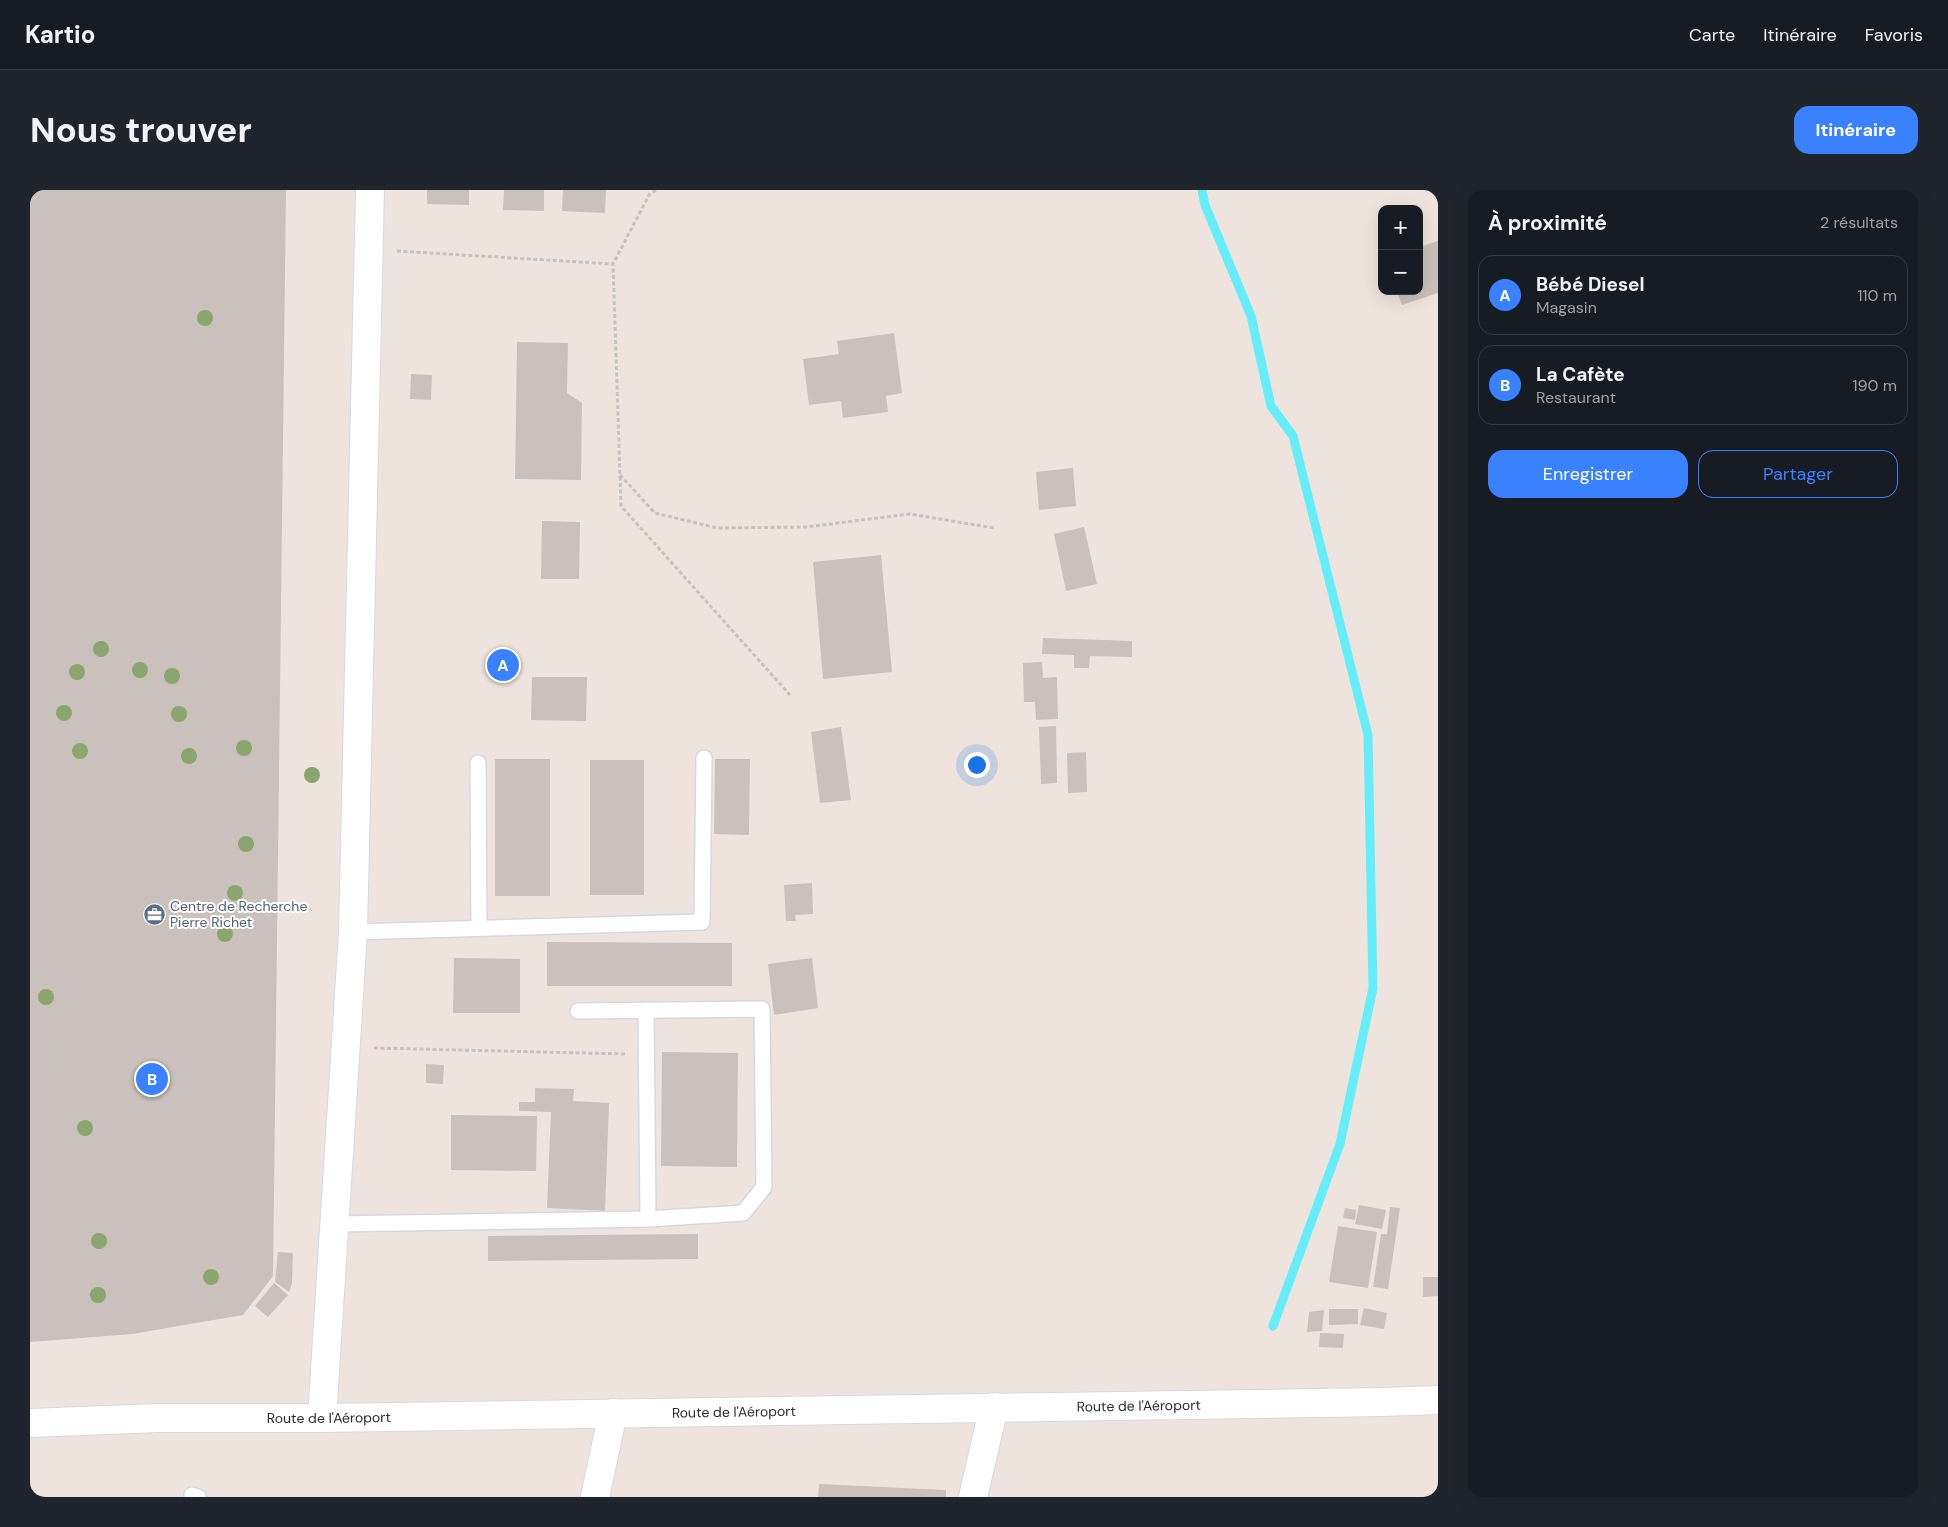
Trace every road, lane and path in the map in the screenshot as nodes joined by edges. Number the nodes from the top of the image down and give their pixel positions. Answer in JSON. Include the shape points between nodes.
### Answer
{"nodes":[{"id":1,"x":370,"y":190,"type":"edge"},
{"id":2,"x":656,"y":190,"type":"edge"},
{"id":3,"x":369,"y":249,"type":"junction"},
{"id":4,"x":613,"y":264,"type":"junction"},
{"id":5,"x":620,"y":475,"type":"junction"},
{"id":6,"x":994,"y":528,"type":"dead end"},
{"id":7,"x":790,"y":695,"type":"dead end"},
{"id":8,"x":704,"y":758,"type":"dead end"},
{"id":9,"x":478,"y":763,"type":"dead end"},
{"id":10,"x":479,"y":928,"type":"junction"},
{"id":11,"x":353,"y":932,"type":"junction"},
{"id":12,"x":646,"y":1010,"type":"junction"},
{"id":13,"x":578,"y":1012,"type":"dead end"},
{"id":14,"x":51,"y":1035,"type":"dead end"},
{"id":15,"x":346,"y":1048,"type":"junction"},
{"id":16,"x":646,"y":1055,"type":"junction"},
{"id":17,"x":56,"y":1074,"type":"dead end"},
{"id":18,"x":126,"y":1083,"type":"dead end"},
{"id":19,"x":92,"y":1091,"type":"dead end"},
{"id":20,"x":648,"y":1219,"type":"junction"},
{"id":21,"x":334,"y":1224,"type":"junction"},
{"id":22,"x":1438,"y":1400,"type":"edge"},
{"id":23,"x":994,"y":1407,"type":"junction"},
{"id":24,"x":613,"y":1413,"type":"junction"},
{"id":25,"x":322,"y":1418,"type":"junction"},
{"id":26,"x":30,"y":1423,"type":"edge"},
{"id":27,"x":595,"y":1497,"type":"edge"},
{"id":28,"x":974,"y":1497,"type":"edge"}],
"edges":[{"from":1,"to":3,"type":"street"},
{"from":2,"to":4,"type":"path","via":[[649,195]]},
{"from":3,"to":4,"type":"path"},
{"from":3,"to":11,"type":"street"},
{"from":4,"to":5,"type":"path"},
{"from":5,"to":6,"type":"path","via":[[656,513],[717,528],[806,527],[910,514]]},
{"from":5,"to":7,"type":"path","via":[[621,506]]},
{"from":8,"to":10,"type":"lane","via":[[702,922]]},
{"from":9,"to":10,"type":"lane"},
{"from":10,"to":11,"type":"lane"},
{"from":11,"to":15,"type":"street"},
{"from":12,"to":13,"type":"lane"},
{"from":12,"to":16,"type":"lane"},
{"from":12,"to":20,"type":"lane","via":[[762,1009],[764,1157],[764,1187],[743,1213]]},
{"from":14,"to":17,"type":"path"},
{"from":15,"to":16,"type":"path"},
{"from":15,"to":21,"type":"street"},
{"from":16,"to":20,"type":"lane"},
{"from":18,"to":19,"type":"path"},
{"from":20,"to":21,"type":"lane"},
{"from":21,"to":25,"type":"street"},
{"from":22,"to":23,"type":"street","name":"Route de l'Aéroport"},
{"from":23,"to":24,"type":"street","name":"Route de l'Aéroport"},
{"from":23,"to":28,"type":"street"},
{"from":24,"to":25,"type":"street","name":"Route de l'Aéroport"},
{"from":24,"to":27,"type":"street"},
{"from":25,"to":26,"type":"street","name":"Route de l'Aéroport","via":[[158,1418]]}]}
